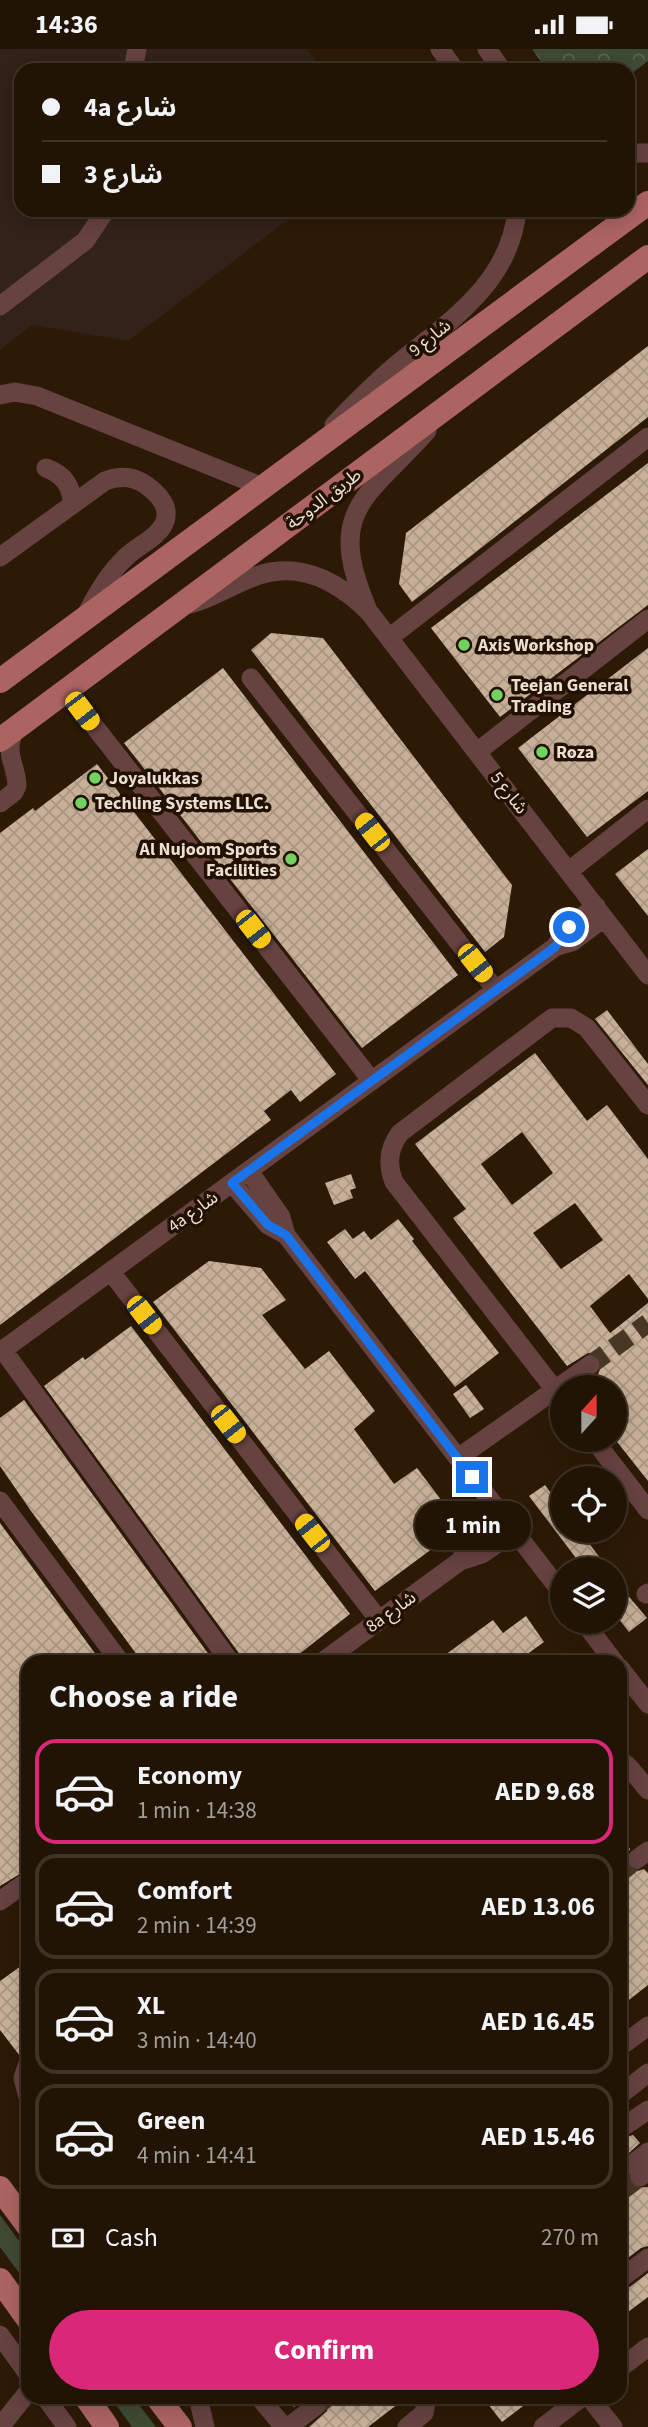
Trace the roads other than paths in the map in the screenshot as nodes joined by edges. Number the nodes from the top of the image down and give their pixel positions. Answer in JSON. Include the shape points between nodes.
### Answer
{"nodes":[{"id":1,"x":101,"y":217,"type":"edge"},
{"id":2,"x":516,"y":217,"type":"edge"},
{"id":3,"x":629,"y":217,"type":"edge"},
{"id":4,"x":648,"y":257,"type":"edge"},
{"id":5,"x":0,"y":306,"type":"edge"},
{"id":6,"x":0,"y":395,"type":"edge"},
{"id":7,"x":442,"y":411,"type":"junction"},
{"id":8,"x":648,"y":437,"type":"edge"},
{"id":9,"x":315,"y":449,"type":"junction"},
{"id":10,"x":46,"y":468,"type":"dead end"},
{"id":11,"x":263,"y":487,"type":"junction"},
{"id":12,"x":72,"y":504,"type":"junction"},
{"id":13,"x":0,"y":558,"type":"edge"},
{"id":14,"x":178,"y":608,"type":"junction"},
{"id":15,"x":369,"y":612,"type":"junction"},
{"id":16,"x":84,"y":619,"type":"junction"},
{"id":17,"x":648,"y":619,"type":"edge"},
{"id":18,"x":389,"y":638,"type":"junction"},
{"id":19,"x":251,"y":678,"type":"dead end"},
{"id":20,"x":0,"y":681,"type":"edge"},
{"id":21,"x":66,"y":690,"type":"junction"},
{"id":22,"x":7,"y":735,"type":"edge"},
{"id":23,"x":477,"y":752,"type":"junction"},
{"id":24,"x":0,"y":803,"type":"edge"},
{"id":25,"x":648,"y":809,"type":"edge"},
{"id":26,"x":569,"y":871,"type":"junction"},
{"id":27,"x":600,"y":912,"type":"junction"},
{"id":28,"x":648,"y":975,"type":"edge"},
{"id":29,"x":496,"y":990,"type":"junction"},
{"id":30,"x":372,"y":1081,"type":"junction"},
{"id":31,"x":648,"y":1105,"type":"edge"},
{"id":32,"x":248,"y":1171,"type":"junction"},
{"id":33,"x":232,"y":1183,"type":"junction"},
{"id":34,"x":286,"y":1235,"type":"junction"},
{"id":35,"x":111,"y":1272,"type":"junction"},
{"id":36,"x":1,"y":1351,"type":"edge"},
{"id":37,"x":590,"y":1365,"type":"tunnel mouth"},
{"id":38,"x":579,"y":1375,"type":"edge"},
{"id":39,"x":550,"y":1384,"type":"edge"},
{"id":40,"x":550,"y":1399,"type":"edge"},
{"id":41,"x":604,"y":1453,"type":"edge"},
{"id":42,"x":458,"y":1458,"type":"junction"},
{"id":43,"x":0,"y":1501,"type":"edge"},
{"id":44,"x":648,"y":1510,"type":"edge"},
{"id":45,"x":501,"y":1516,"type":"junction"},
{"id":46,"x":514,"y":1532,"type":"junction"},
{"id":47,"x":460,"y":1562,"type":"junction"},
{"id":48,"x":550,"y":1578,"type":"edge"},
{"id":49,"x":379,"y":1621,"type":"junction"},
{"id":50,"x":593,"y":1634,"type":"edge"},
{"id":51,"x":115,"y":1655,"type":"edge"},
{"id":52,"x":225,"y":1655,"type":"edge"},
{"id":53,"x":332,"y":1655,"type":"edge"},
{"id":54,"x":609,"y":1655,"type":"edge"},
{"id":55,"x":627,"y":1677,"type":"edge"},
{"id":56,"x":648,"y":1704,"type":"edge"},
{"id":57,"x":627,"y":1765,"type":"edge"},
{"id":58,"x":648,"y":1790,"type":"edge"},
{"id":59,"x":21,"y":1886,"type":"edge"},
{"id":60,"x":0,"y":1901,"type":"edge"},
{"id":61,"x":648,"y":2026,"type":"edge"},
{"id":62,"x":627,"y":2042,"type":"edge"},
{"id":63,"x":648,"y":2073,"type":"edge"},
{"id":64,"x":627,"y":2090,"type":"edge"},
{"id":65,"x":648,"y":2110,"type":"edge"},
{"id":66,"x":627,"y":2124,"type":"edge"},
{"id":67,"x":648,"y":2152,"type":"edge"},
{"id":68,"x":640,"y":2171,"type":"tunnel mouth"},
{"id":69,"x":0,"y":2188,"type":"edge"},
{"id":70,"x":21,"y":2216,"type":"edge"},
{"id":71,"x":648,"y":2258,"type":"edge"},
{"id":72,"x":627,"y":2274,"type":"edge"},
{"id":73,"x":0,"y":2280,"type":"edge"},
{"id":74,"x":21,"y":2309,"type":"edge"},
{"id":75,"x":0,"y":2335,"type":"edge"},
{"id":76,"x":648,"y":2347,"type":"edge"},
{"id":77,"x":627,"y":2363,"type":"edge"},
{"id":78,"x":21,"y":2364,"type":"edge"},
{"id":79,"x":21,"y":2401,"type":"edge"},
{"id":80,"x":50,"y":2404,"type":"edge"},
{"id":81,"x":91,"y":2404,"type":"edge"},
{"id":82,"x":163,"y":2404,"type":"edge"},
{"id":83,"x":200,"y":2404,"type":"edge"},
{"id":84,"x":265,"y":2404,"type":"edge"},
{"id":85,"x":426,"y":2404,"type":"edge"},
{"id":86,"x":573,"y":2404,"type":"edge"},
{"id":87,"x":595,"y":2404,"type":"edge"},
{"id":88,"x":316,"y":2406,"type":"tunnel mouth"},
{"id":89,"x":0,"y":2427,"type":"edge"},
{"id":90,"x":67,"y":2427,"type":"edge"},
{"id":91,"x":107,"y":2427,"type":"edge"},
{"id":92,"x":180,"y":2427,"type":"edge"},
{"id":93,"x":205,"y":2427,"type":"edge"},
{"id":94,"x":286,"y":2427,"type":"edge"},
{"id":95,"x":407,"y":2427,"type":"edge"},
{"id":96,"x":543,"y":2427,"type":"edge"},
{"id":97,"x":613,"y":2427,"type":"edge"}],
"edges":[{"from":1,"to":5,"type":"street","via":[[85,241]]},
{"from":2,"to":9,"type":"street","name":"شارع 9","via":[[510,244],[482,292],[373,385]]},
{"from":3,"to":9,"type":"main road"},
{"from":4,"to":7,"type":"main road","name":"طريق الدوحة"},
{"from":6,"to":11,"type":"street","via":[[37,396]]},
{"from":7,"to":14,"type":"main road","name":"طريق الدوحة"},
{"from":7,"to":15,"type":"street","name":"شارع 5","via":[[371,488],[356,511],[350,551]]},
{"from":8,"to":18,"type":"street"},
{"from":9,"to":11,"type":"main road"},
{"from":10,"to":12,"type":"street","via":[[68,484]]},
{"from":11,"to":16,"type":"main road"},
{"from":12,"to":13,"type":"street"},
{"from":12,"to":16,"type":"street","via":[[105,481],[130,477],[158,495],[165,508],[160,530],[113,571]]},
{"from":14,"to":15,"type":"street","name":"شارع 5","via":[[264,573],[288,570],[326,578]]},
{"from":14,"to":21,"type":"main road","name":"طريق الدوحة"},
{"from":15,"to":18,"type":"street","name":"شارع 5"},
{"from":16,"to":20,"type":"main road"},
{"from":17,"to":23,"type":"street"},
{"from":18,"to":23,"type":"street","name":"شارع 5"},
{"from":19,"to":29,"type":"street"},
{"from":21,"to":22,"type":"main road","name":"طريق الدوحة"},
{"from":21,"to":30,"type":"street"},
{"from":22,"to":24,"type":"street","via":[[17,786]]},
{"from":23,"to":26,"type":"street","name":"شارع 5"},
{"from":25,"to":26,"type":"street"},
{"from":26,"to":27,"type":"street","name":"شارع 5"},
{"from":27,"to":28,"type":"street","name":"شارع 5"},
{"from":27,"to":29,"type":"street","name":"4a شارع","via":[[569,927],[555,947]]},
{"from":29,"to":30,"type":"street","name":"4a شارع"},
{"from":30,"to":32,"type":"street","name":"4a شارع"},
{"from":31,"to":39,"type":"street","via":[[587,1028],[561,1016],[544,1022],[400,1133],[392,1147],[389,1164],[394,1182]]},
{"from":32,"to":33,"type":"street","name":"4a شارع"},
{"from":32,"to":34,"type":"street","via":[[281,1217]]},
{"from":33,"to":34,"type":"street","via":[[268,1225]]},
{"from":33,"to":35,"type":"street","name":"4a شارع"},
{"from":34,"to":42,"type":"street"},
{"from":35,"to":36,"type":"street","name":"4a شارع"},
{"from":35,"to":49,"type":"street"},
{"from":36,"to":52,"type":"street"},
{"from":37,"to":38,"type":"street"},
{"from":40,"to":42,"type":"street"},
{"from":41,"to":44,"type":"street"},
{"from":42,"to":45,"type":"street"},
{"from":43,"to":51,"type":"street"},
{"from":45,"to":46,"type":"street"},
{"from":45,"to":47,"type":"street","name":"8a شارع","via":[[469,1545]]},
{"from":46,"to":47,"type":"street","name":"8a شارع","via":[[482,1555]]},
{"from":46,"to":48,"type":"street"},
{"from":47,"to":49,"type":"street","name":"8a شارع"},
{"from":49,"to":53,"type":"street","name":"8a شارع"},
{"from":50,"to":54,"type":"street"},
{"from":55,"to":56,"type":"street"},
{"from":57,"to":58,"type":"street"},
{"from":59,"to":60,"type":"street"},
{"from":61,"to":62,"type":"street"},
{"from":63,"to":64,"type":"street"},
{"from":65,"to":66,"type":"street"},
{"from":67,"to":68,"type":"street"},
{"from":69,"to":70,"type":"main road"},
{"from":71,"to":72,"type":"street"},
{"from":73,"to":74,"type":"main road"},
{"from":75,"to":78,"type":"street"},
{"from":76,"to":77,"type":"street"},
{"from":79,"to":89,"type":"street"},
{"from":80,"to":90,"type":"street"},
{"from":81,"to":91,"type":"main road"},
{"from":82,"to":92,"type":"main road"},
{"from":83,"to":93,"type":"street"},
{"from":84,"to":94,"type":"street"},
{"from":85,"to":95,"type":"street","via":[[424,2413]]},
{"from":86,"to":96,"type":"street"},
{"from":87,"to":97,"type":"street"},
{"from":88,"to":94,"type":"street"}]}
